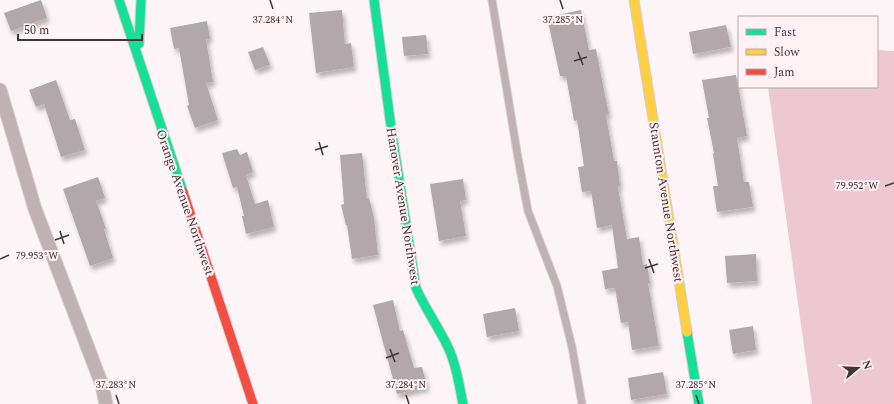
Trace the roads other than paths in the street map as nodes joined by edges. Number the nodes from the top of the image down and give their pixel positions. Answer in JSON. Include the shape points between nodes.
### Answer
{"nodes":[{"id":1,"x":119,"y":0,"type":"edge"},
{"id":2,"x":141,"y":0,"type":"edge"},
{"id":3,"x":374,"y":0,"type":"edge"},
{"id":4,"x":492,"y":0,"type":"edge"},
{"id":5,"x":634,"y":0,"type":"edge"},
{"id":6,"x":139,"y":61,"type":"junction"},
{"id":7,"x":0,"y":90,"type":"edge"},
{"id":8,"x":106,"y":404,"type":"edge"},
{"id":9,"x":253,"y":404,"type":"edge"},
{"id":10,"x":463,"y":404,"type":"edge"},
{"id":11,"x":582,"y":404,"type":"edge"},
{"id":12,"x":699,"y":404,"type":"edge"}],
"edges":[{"from":1,"to":6,"type":"street","name":"Orange Avenue Northwest"},
{"from":2,"to":6,"type":"street"},
{"from":3,"to":10,"type":"street","name":"Hanover Avenue Northwest","via":[[416,288],[447,345],[456,369]]},
{"from":4,"to":11,"type":"lane","via":[[528,211],[557,286],[572,347]]},
{"from":5,"to":12,"type":"street","name":"Staunton Avenue Northwest"},
{"from":6,"to":9,"type":"street","name":"Orange Avenue Northwest"},
{"from":7,"to":8,"type":"street","via":[[35,209],[102,385]]}]}
